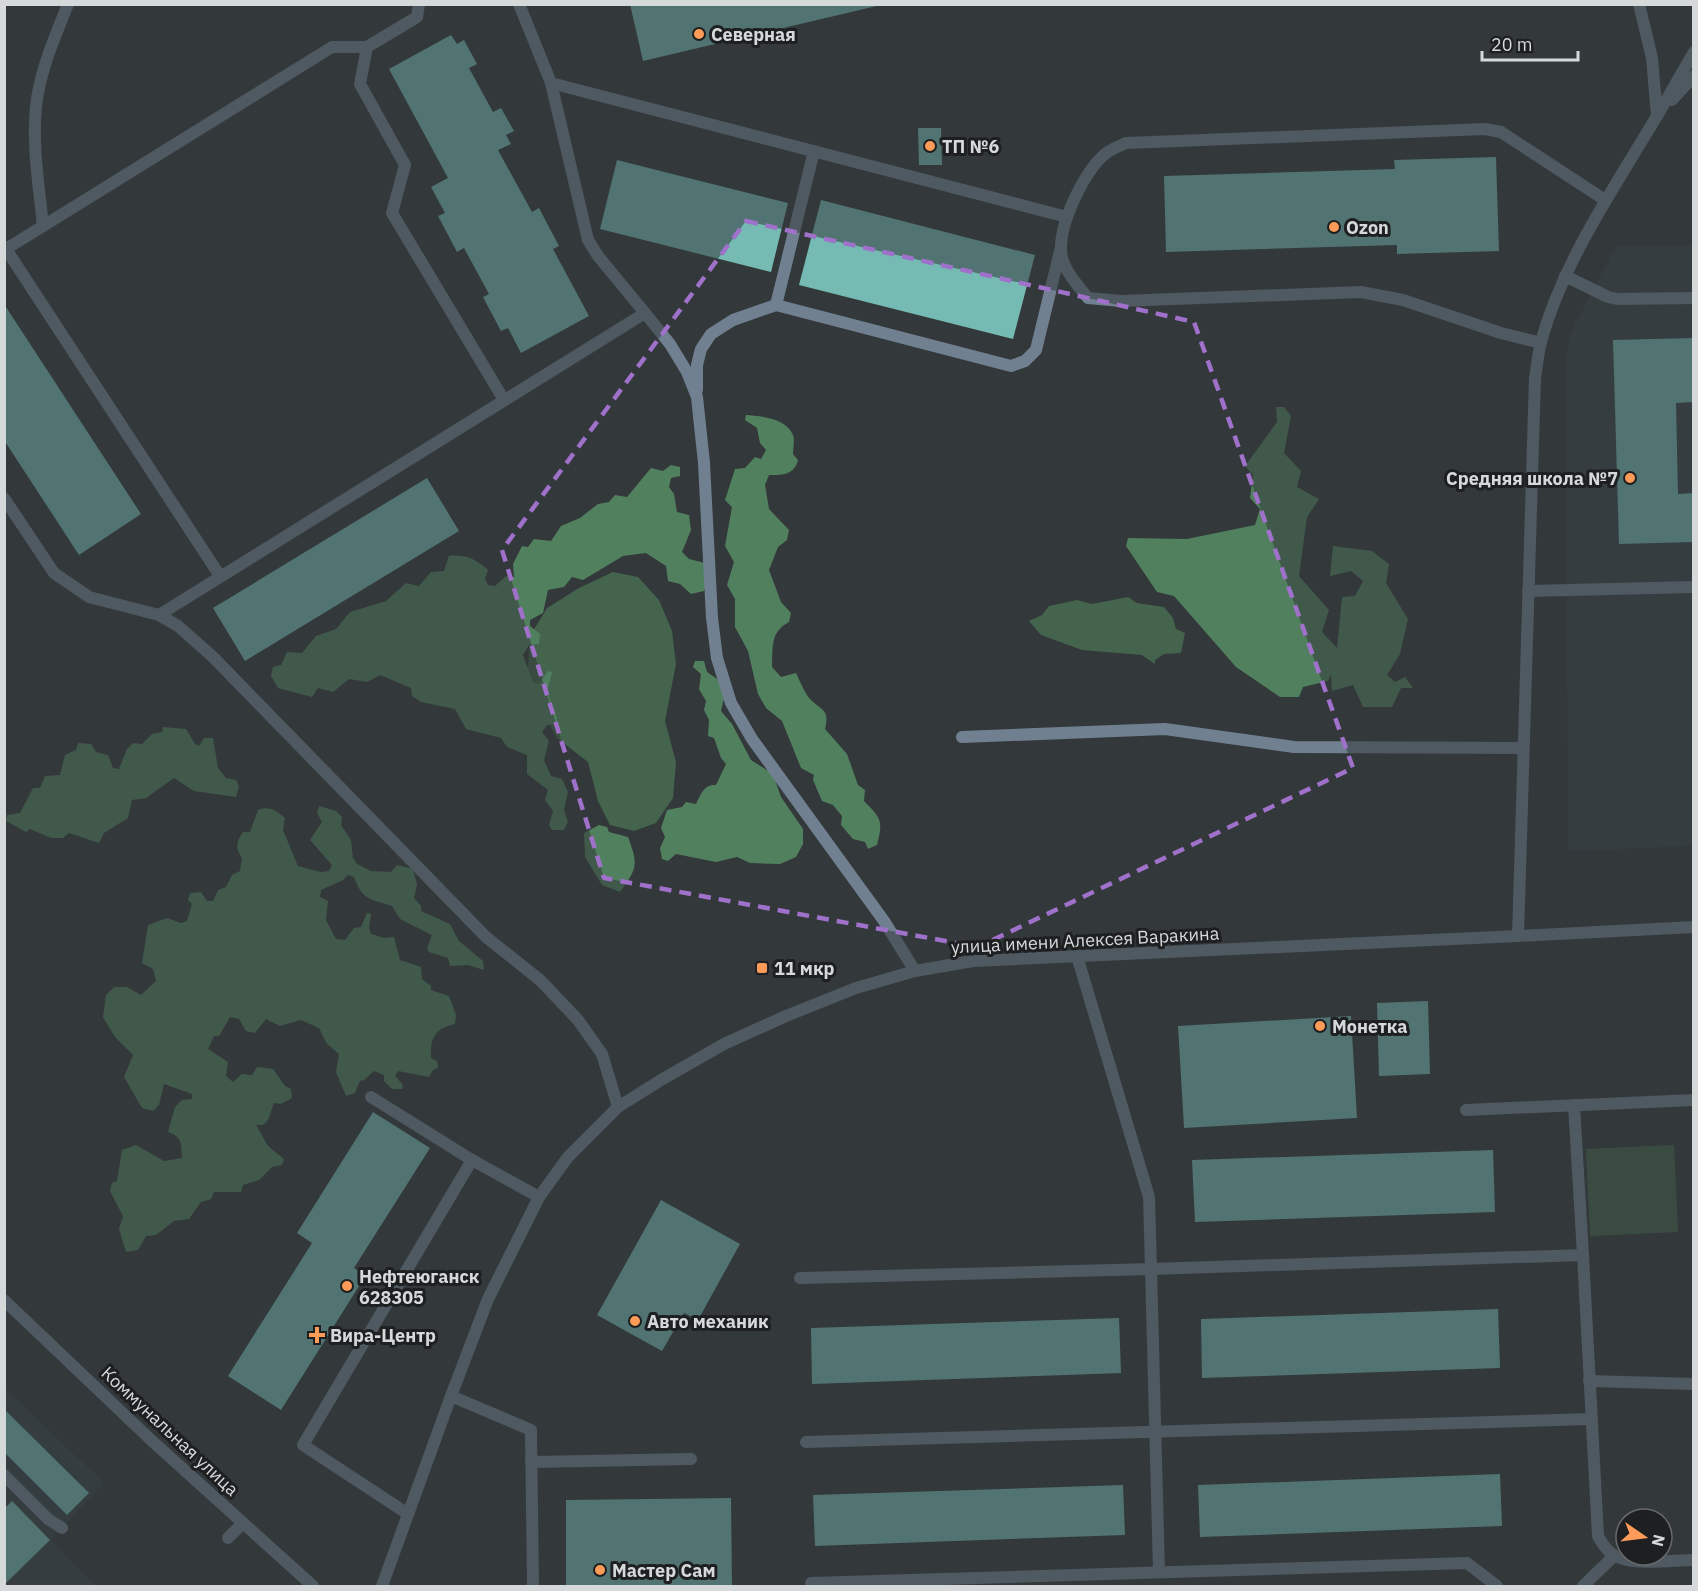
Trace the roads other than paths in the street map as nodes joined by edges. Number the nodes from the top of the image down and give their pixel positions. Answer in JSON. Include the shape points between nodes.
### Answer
{"nodes":[{"id":1,"x":68,"y":4,"type":"edge"},
{"id":2,"x":419,"y":4,"type":"edge"},
{"id":3,"x":519,"y":4,"type":"edge"},
{"id":4,"x":1639,"y":4,"type":"edge"},
{"id":5,"x":367,"y":47,"type":"junction"},
{"id":6,"x":1694,"y":52,"type":"edge"},
{"id":7,"x":1694,"y":76,"type":"edge"},
{"id":8,"x":551,"y":83,"type":"junction"},
{"id":9,"x":1657,"y":116,"type":"junction"},
{"id":10,"x":814,"y":151,"type":"junction"},
{"id":11,"x":1605,"y":200,"type":"junction"},
{"id":12,"x":1067,"y":217,"type":"junction"},
{"id":13,"x":43,"y":226,"type":"junction"},
{"id":14,"x":5,"y":247,"type":"edge"},
{"id":15,"x":1060,"y":251,"type":"junction"},
{"id":16,"x":1566,"y":276,"type":"junction"},
{"id":17,"x":1694,"y":298,"type":"edge"},
{"id":18,"x":776,"y":305,"type":"junction"},
{"id":19,"x":645,"y":313,"type":"junction"},
{"id":20,"x":1541,"y":343,"type":"junction"},
{"id":21,"x":697,"y":397,"type":"junction"},
{"id":22,"x":504,"y":400,"type":"junction"},
{"id":23,"x":4,"y":498,"type":"edge"},
{"id":24,"x":220,"y":576,"type":"junction"},
{"id":25,"x":1694,"y":587,"type":"edge"},
{"id":26,"x":1528,"y":591,"type":"junction"},
{"id":27,"x":159,"y":615,"type":"junction"},
{"id":28,"x":962,"y":737,"type":"dead end"},
{"id":29,"x":1523,"y":748,"type":"junction"},
{"id":30,"x":1694,"y":927,"type":"edge"},
{"id":31,"x":1518,"y":936,"type":"junction"},
{"id":32,"x":1077,"y":956,"type":"junction"},
{"id":33,"x":915,"y":971,"type":"junction"},
{"id":34,"x":371,"y":1097,"type":"dead end"},
{"id":35,"x":1694,"y":1100,"type":"edge"},
{"id":36,"x":1574,"y":1105,"type":"junction"},
{"id":37,"x":618,"y":1107,"type":"junction"},
{"id":38,"x":1466,"y":1110,"type":"dead end"},
{"id":39,"x":472,"y":1160,"type":"junction"},
{"id":40,"x":539,"y":1197,"type":"junction"},
{"id":41,"x":1582,"y":1255,"type":"junction"},
{"id":42,"x":1151,"y":1269,"type":"junction"},
{"id":43,"x":800,"y":1278,"type":"dead end"},
{"id":44,"x":4,"y":1300,"type":"edge"},
{"id":45,"x":1589,"y":1381,"type":"junction"},
{"id":46,"x":1694,"y":1384,"type":"edge"},
{"id":47,"x":451,"y":1396,"type":"junction"},
{"id":48,"x":1592,"y":1419,"type":"junction"},
{"id":49,"x":1155,"y":1432,"type":"junction"},
{"id":50,"x":806,"y":1442,"type":"dead end"},
{"id":51,"x":691,"y":1459,"type":"dead end"},
{"id":52,"x":531,"y":1462,"type":"junction"},
{"id":53,"x":4,"y":1475,"type":"edge"},
{"id":54,"x":408,"y":1514,"type":"junction"},
{"id":55,"x":243,"y":1523,"type":"junction"},
{"id":56,"x":62,"y":1528,"type":"dead end"},
{"id":57,"x":228,"y":1538,"type":"dead end"},
{"id":58,"x":1614,"y":1556,"type":"joint"},
{"id":59,"x":1674,"y":1560,"type":"edge"},
{"id":60,"x":1694,"y":1560,"type":"edge"},
{"id":61,"x":1159,"y":1572,"type":"junction"},
{"id":62,"x":811,"y":1583,"type":"dead end"},
{"id":63,"x":313,"y":1587,"type":"edge"},
{"id":64,"x":381,"y":1587,"type":"edge"},
{"id":65,"x":533,"y":1587,"type":"edge"},
{"id":66,"x":1497,"y":1587,"type":"edge"},
{"id":67,"x":1583,"y":1587,"type":"edge"}],
"edges":[{"from":1,"to":13,"type":"street","via":[[48,53],[36,105],[35,149]]},
{"from":2,"to":5,"type":"street","via":[[417,17]]},
{"from":3,"to":8,"type":"street"},
{"from":4,"to":9,"type":"street","via":[[1652,58]]},
{"from":5,"to":13,"type":"street","via":[[332,46]]},
{"from":5,"to":22,"type":"street","via":[[360,84],[405,165],[392,213]]},
{"from":6,"to":9,"type":"street"},
{"from":7,"to":9,"type":"street"},
{"from":8,"to":10,"type":"street"},
{"from":8,"to":19,"type":"street","via":[[588,240]]},
{"from":9,"to":11,"type":"street"},
{"from":10,"to":12,"type":"street"},
{"from":10,"to":18,"type":"street"},
{"from":11,"to":12,"type":"street","via":[[1502,132],[1485,129],[1126,142],[1106,153],[1088,172]]},
{"from":11,"to":16,"type":"street"},
{"from":12,"to":15,"type":"street"},
{"from":13,"to":14,"type":"street"},
{"from":14,"to":24,"type":"street"},
{"from":15,"to":18,"type":"street","via":[[1036,350],[1025,361],[1011,366]]},
{"from":15,"to":20,"type":"street","via":[[1070,277],[1088,298],[1121,301],[1361,292],[1402,300]]},
{"from":16,"to":17,"type":"street","via":[[1617,299]]},
{"from":16,"to":20,"type":"street"},
{"from":18,"to":21,"type":"street","via":[[733,320],[711,334],[697,365]]},
{"from":19,"to":21,"type":"street","via":[[670,344]]},
{"from":19,"to":22,"type":"street"},
{"from":20,"to":26,"type":"street","via":[[1535,378]]},
{"from":21,"to":33,"type":"street","via":[[712,618],[717,658],[731,703],[752,739],[884,921]]},
{"from":22,"to":24,"type":"street"},
{"from":23,"to":27,"type":"street","via":[[54,573],[90,597]]},
{"from":24,"to":27,"type":"street"},
{"from":25,"to":26,"type":"street"},
{"from":26,"to":29,"type":"street"},
{"from":27,"to":37,"type":"street","via":[[213,657],[486,937],[540,980],[578,1020],[602,1054]]},
{"from":28,"to":29,"type":"street","via":[[1165,729],[1294,747]]},
{"from":29,"to":31,"type":"street"},
{"from":30,"to":31,"type":"street","name":"улица имени Алексея Варакина"},
{"from":31,"to":32,"type":"street","name":"улица имени Алексея Варакина"},
{"from":32,"to":33,"type":"street","name":"улица имени Алексея Варакина","via":[[973,961]]},
{"from":32,"to":42,"type":"street","via":[[1149,1197]]},
{"from":33,"to":37,"type":"street","name":"улица имени Алексея Варакина","via":[[856,988],[735,1039]]},
{"from":34,"to":39,"type":"street"},
{"from":35,"to":36,"type":"street"},
{"from":36,"to":38,"type":"street"},
{"from":36,"to":41,"type":"street"},
{"from":37,"to":40,"type":"street","name":"улица имени Алексея Варакина","via":[[568,1157]]},
{"from":39,"to":40,"type":"street"},
{"from":39,"to":54,"type":"street","via":[[303,1445]]},
{"from":40,"to":47,"type":"street","name":"улица имени Алексея Варакина","via":[[488,1299]]},
{"from":41,"to":42,"type":"street"},
{"from":41,"to":45,"type":"street"},
{"from":42,"to":43,"type":"street"},
{"from":42,"to":49,"type":"street"},
{"from":44,"to":55,"type":"street","name":"Коммунальная улица"},
{"from":45,"to":46,"type":"street"},
{"from":45,"to":48,"type":"street"},
{"from":47,"to":52,"type":"street","via":[[531,1430]]},
{"from":47,"to":54,"type":"street","name":"улица имени Алексея Варакина"},
{"from":48,"to":49,"type":"street"},
{"from":48,"to":58,"type":"street","via":[[1598,1536]]},
{"from":49,"to":50,"type":"street"},
{"from":49,"to":61,"type":"street"},
{"from":51,"to":52,"type":"street"},
{"from":52,"to":65,"type":"street"},
{"from":53,"to":56,"type":"street"},
{"from":54,"to":64,"type":"street","name":"улица имени Алексея Варакина"},
{"from":55,"to":57,"type":"street"},
{"from":55,"to":63,"type":"street","name":"Коммунальная улица"},
{"from":58,"to":67,"type":"street"},
{"from":59,"to":60,"type":"street"},
{"from":61,"to":62,"type":"street"},
{"from":61,"to":66,"type":"street","via":[[1467,1563]]}]}
